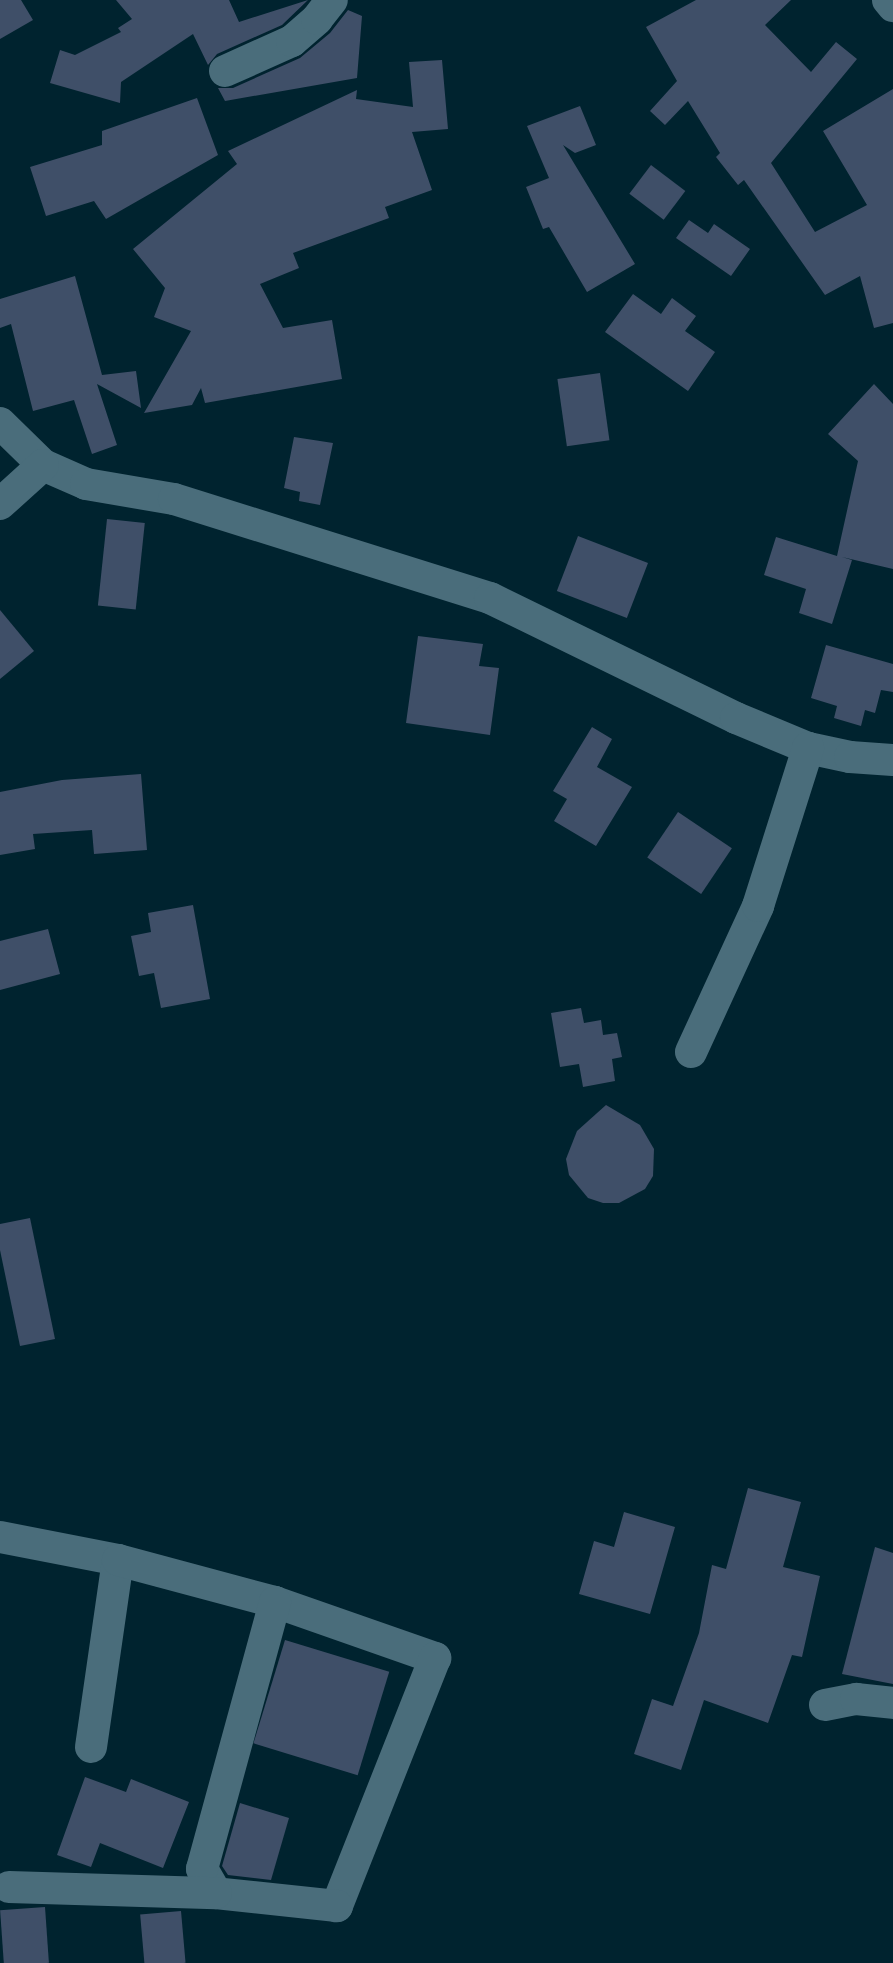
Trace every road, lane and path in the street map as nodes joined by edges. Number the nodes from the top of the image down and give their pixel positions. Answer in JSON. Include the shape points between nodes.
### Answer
{"nodes":[{"id":1,"x":332,"y":0,"type":"edge"},
{"id":2,"x":888,"y":0,"type":"edge"},
{"id":3,"x":893,"y":6,"type":"edge"},
{"id":4,"x":225,"y":71,"type":"dead end"},
{"id":5,"x":0,"y":423,"type":"edge"},
{"id":6,"x":43,"y":465,"type":"junction"},
{"id":7,"x":0,"y":504,"type":"edge"},
{"id":8,"x":808,"y":748,"type":"junction"},
{"id":9,"x":893,"y":760,"type":"edge"},
{"id":10,"x":691,"y":1052,"type":"dead end"},
{"id":11,"x":6,"y":1531,"type":"edge"},
{"id":12,"x":118,"y":1560,"type":"junction"},
{"id":13,"x":275,"y":1602,"type":"junction"},
{"id":14,"x":893,"y":1703,"type":"edge"},
{"id":15,"x":825,"y":1705,"type":"dead end"},
{"id":16,"x":91,"y":1747,"type":"dead end"},
{"id":17,"x":9,"y":1887,"type":"dead end"},
{"id":18,"x":216,"y":1893,"type":"junction"}],
"edges":[{"from":1,"to":4,"type":"street","via":[[292,41]]},
{"from":2,"to":3,"type":"street"},
{"from":5,"to":6,"type":"street"},
{"from":6,"to":7,"type":"street"},
{"from":6,"to":8,"type":"street","via":[[86,484],[174,499],[490,598]]},
{"from":8,"to":9,"type":"street"},
{"from":8,"to":10,"type":"street","via":[[758,906]]},
{"from":11,"to":12,"type":"street"},
{"from":12,"to":13,"type":"street"},
{"from":12,"to":16,"type":"street"},
{"from":13,"to":18,"type":"street","via":[[202,1869]]},
{"from":13,"to":18,"type":"street","via":[[435,1658],[337,1906]]},
{"from":14,"to":15,"type":"street","via":[[856,1699]]},
{"from":17,"to":18,"type":"street"}]}
